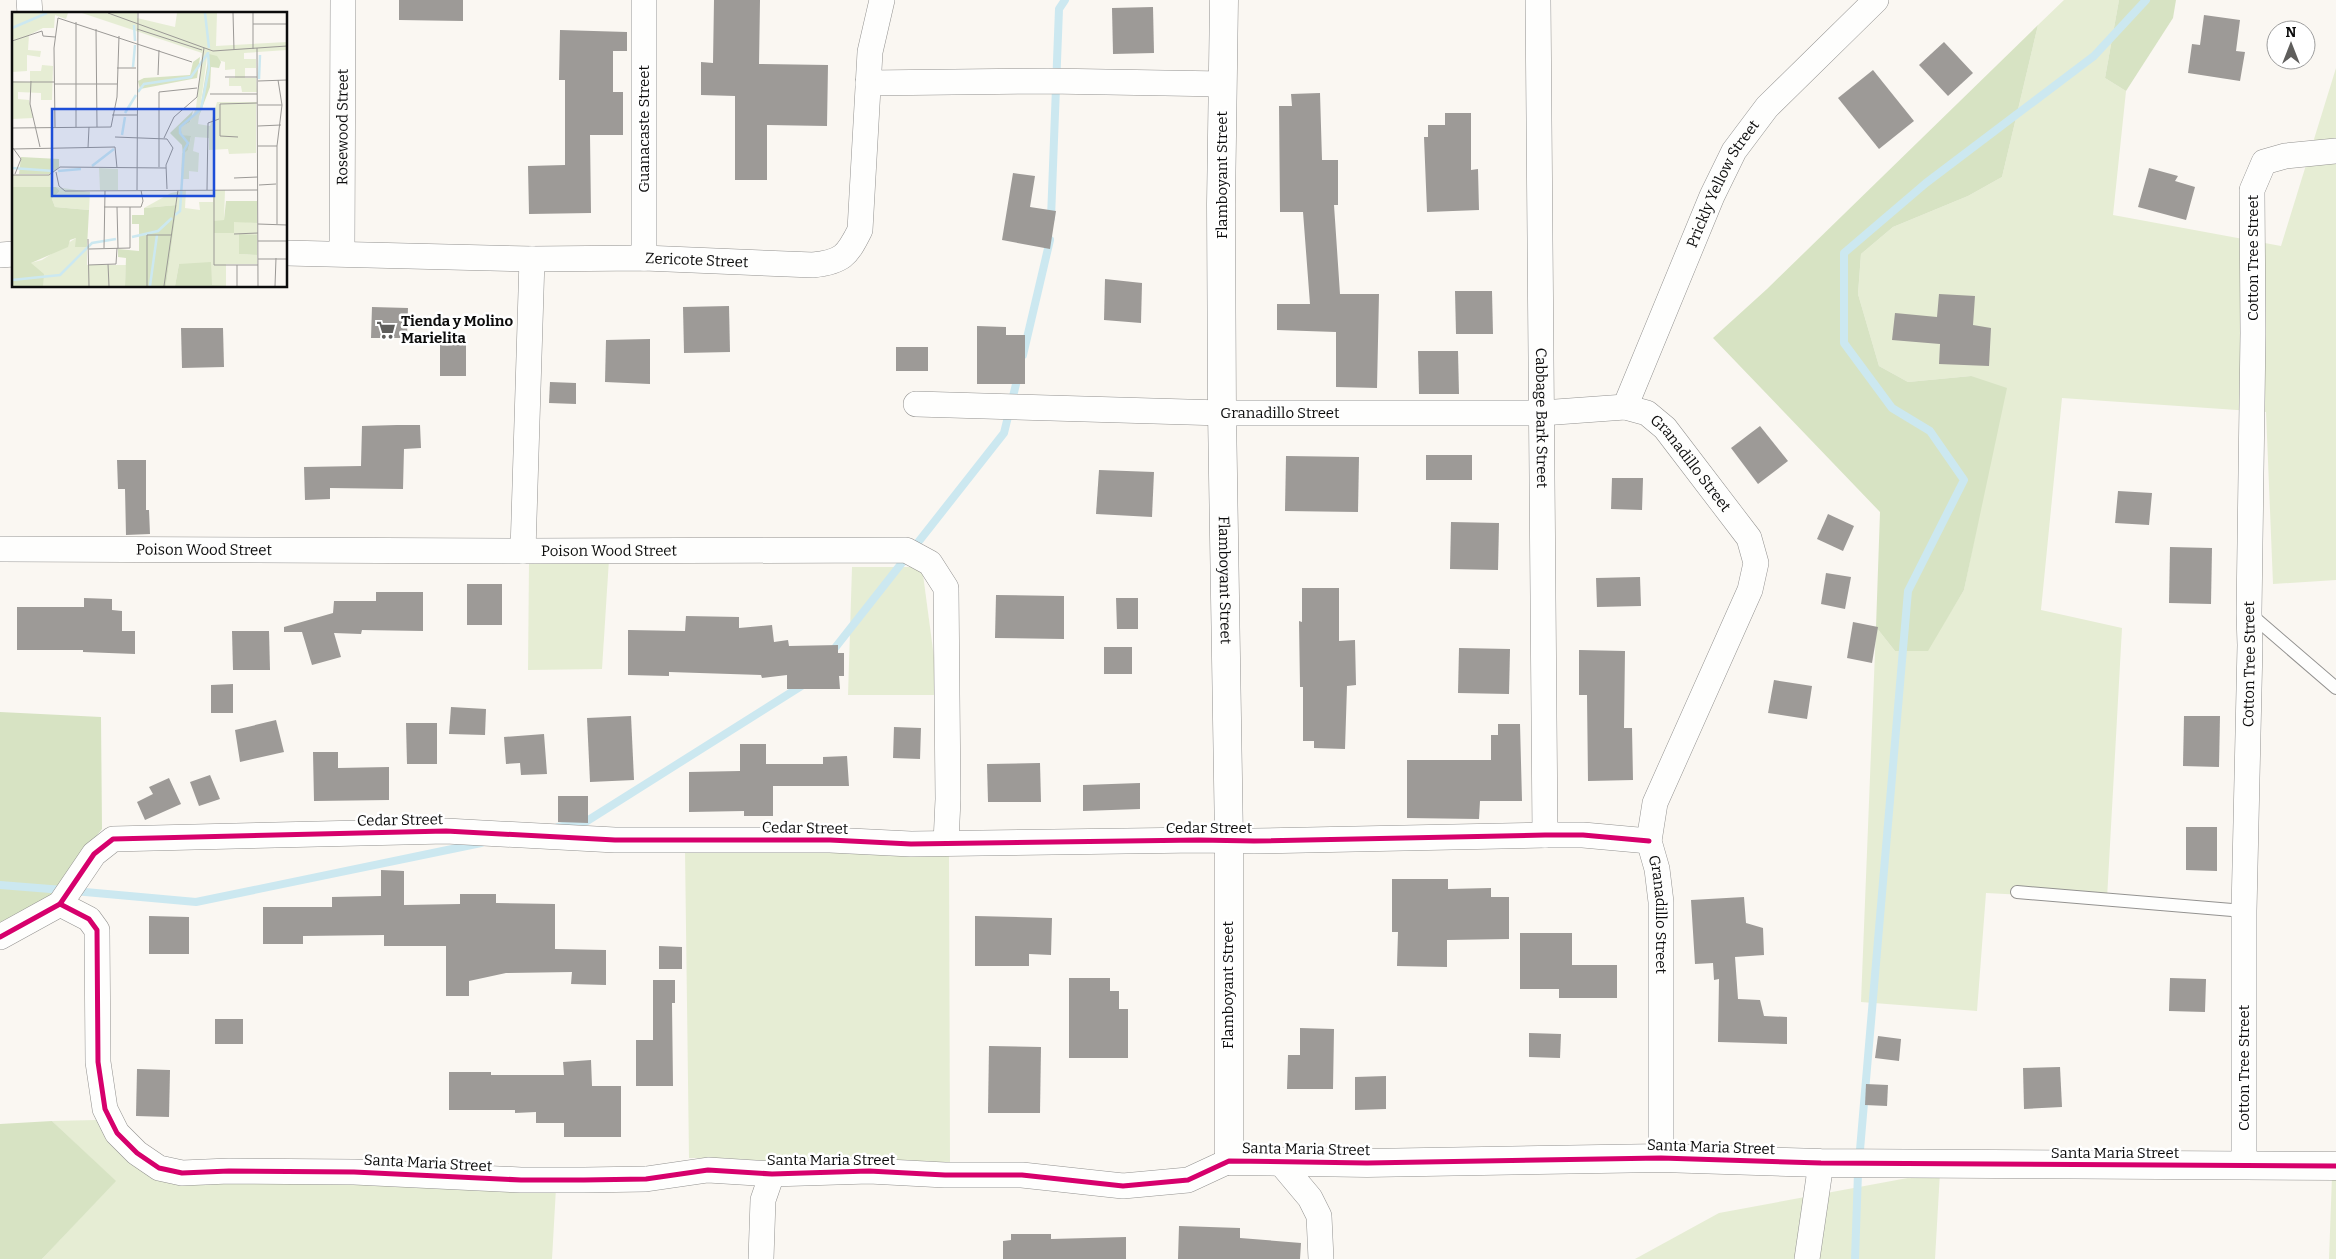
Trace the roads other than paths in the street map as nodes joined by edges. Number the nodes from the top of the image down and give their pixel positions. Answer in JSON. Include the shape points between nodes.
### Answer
{"nodes":[{"id":1,"x":343,"y":0,"type":"edge"},
{"id":2,"x":644,"y":0,"type":"edge"},
{"id":3,"x":882,"y":0,"type":"edge"},
{"id":4,"x":1224,"y":0,"type":"edge"},
{"id":5,"x":1538,"y":0,"type":"edge"},
{"id":6,"x":1876,"y":0,"type":"edge"},
{"id":7,"x":868,"y":83,"type":"junction"},
{"id":8,"x":1223,"y":84,"type":"junction"},
{"id":9,"x":2336,"y":151,"type":"edge"},
{"id":10,"x":288,"y":253,"type":"edge"},
{"id":11,"x":342,"y":254,"type":"junction"},
{"id":12,"x":644,"y":258,"type":"junction"},
{"id":13,"x":532,"y":259,"type":"junction"},
{"id":14,"x":916,"y":404,"type":"dead end"},
{"id":15,"x":1625,"y":407,"type":"junction"},
{"id":16,"x":1222,"y":413,"type":"junction"},
{"id":17,"x":1542,"y":413,"type":"junction"},
{"id":18,"x":0,"y":549,"type":"edge"},
{"id":19,"x":523,"y":552,"type":"junction"},
{"id":20,"x":2249,"y":613,"type":"junction"},
{"id":21,"x":2336,"y":688,"type":"edge"},
{"id":22,"x":1545,"y":835,"type":"junction"},
{"id":23,"x":1229,"y":840,"type":"junction"},
{"id":24,"x":1649,"y":842,"type":"junction"},
{"id":25,"x":946,"y":843,"type":"junction"},
{"id":26,"x":2017,"y":892,"type":"dead end"},
{"id":27,"x":60,"y":904,"type":"junction"},
{"id":28,"x":2244,"y":911,"type":"junction"},
{"id":29,"x":0,"y":937,"type":"edge"},
{"id":30,"x":1661,"y":1158,"type":"junction"},
{"id":31,"x":1229,"y":1161,"type":"junction"},
{"id":32,"x":1279,"y":1161,"type":"junction"},
{"id":33,"x":1821,"y":1163,"type":"junction"},
{"id":34,"x":2244,"y":1166,"type":"junction"},
{"id":35,"x":2336,"y":1166,"type":"edge"},
{"id":36,"x":772,"y":1174,"type":"junction"},
{"id":37,"x":761,"y":1259,"type":"edge"},
{"id":38,"x":1321,"y":1259,"type":"edge"},
{"id":39,"x":1807,"y":1259,"type":"edge"}],
"edges":[{"from":1,"to":11,"type":"street","name":"Rosewood Street"},
{"from":2,"to":12,"type":"street","name":"Guanacaste Street"},
{"from":3,"to":7,"type":"street","name":"Zericote Street","via":[[870,52]]},
{"from":4,"to":8,"type":"street","name":"Flamboyant Street"},
{"from":5,"to":17,"type":"street","name":"Cabbage Bark Street"},
{"from":6,"to":15,"type":"street","name":"Prickly Yellow Street","via":[[1767,107],[1734,151],[1712,196]]},
{"from":7,"to":8,"type":"street","via":[[1048,81]]},
{"from":7,"to":12,"type":"street","name":"Zericote Street","via":[[860,230],[849,251],[833,263],[812,265]]},
{"from":8,"to":16,"type":"street","name":"Flamboyant Street"},
{"from":9,"to":20,"type":"street","name":"Cotton Tree Street","via":[[2285,156],[2264,162],[2252,190]]},
{"from":10,"to":11,"type":"street","name":"Zericote Street"},
{"from":11,"to":13,"type":"street","name":"Zericote Street"},
{"from":12,"to":13,"type":"street","name":"Zericote Street"},
{"from":13,"to":19,"type":"street"},
{"from":14,"to":16,"type":"street","name":"Granadillo Street"},
{"from":15,"to":17,"type":"street","name":"Granadillo Street"},
{"from":15,"to":24,"type":"street","name":"Granadillo Street","via":[[1647,413],[1665,428],[1749,538],[1756,563],[1750,590],[1655,803]]},
{"from":16,"to":17,"type":"street","name":"Granadillo Street"},
{"from":16,"to":23,"type":"street","name":"Flamboyant Street"},
{"from":17,"to":22,"type":"street","name":"Cabbage Bark Street"},
{"from":18,"to":19,"type":"street","name":"Poison Wood Street"},
{"from":19,"to":25,"type":"street","name":"Poison Wood Street","via":[[906,550],[930,563],[946,588]]},
{"from":20,"to":21,"type":"lane"},
{"from":20,"to":28,"type":"street","name":"Cotton Tree Street"},
{"from":22,"to":23,"type":"street","name":"Cedar Street"},
{"from":22,"to":24,"type":"street","name":"Cedar Street","via":[[1583,835]]},
{"from":23,"to":25,"type":"street","name":"Cedar Street"},
{"from":23,"to":31,"type":"street","name":"Flamboyant Street"},
{"from":24,"to":30,"type":"street","name":"Granadillo Street","via":[[1657,869],[1660,902]]},
{"from":25,"to":27,"type":"street","name":"Cedar Street","via":[[614,840],[446,831],[113,839],[94,854]]},
{"from":26,"to":28,"type":"lane"},
{"from":27,"to":29,"type":"street","name":"Cedar Street"},
{"from":27,"to":36,"type":"street","name":"Santa Maria Street","via":[[88,919],[97,930],[98,1062],[105,1109],[117,1133],[137,1153],[159,1168],[182,1173],[354,1172],[521,1180],[646,1179],[708,1170]]},
{"from":28,"to":34,"type":"street","name":"Cotton Tree Street"},
{"from":30,"to":32,"type":"street","name":"Santa Maria Street","via":[[1367,1163]]},
{"from":30,"to":33,"type":"street","name":"Santa Maria Street"},
{"from":31,"to":32,"type":"street","name":"Santa Maria Street"},
{"from":31,"to":36,"type":"street","name":"Santa Maria Street","via":[[1188,1180],[1123,1186],[1022,1175],[869,1171]]},
{"from":32,"to":38,"type":"street","via":[[1310,1198],[1319,1216]]},
{"from":33,"to":34,"type":"street","name":"Santa Maria Street"},
{"from":33,"to":39,"type":"street"},
{"from":34,"to":35,"type":"street","name":"Santa Maria Street"},
{"from":36,"to":37,"type":"street","via":[[763,1200]]}]}
